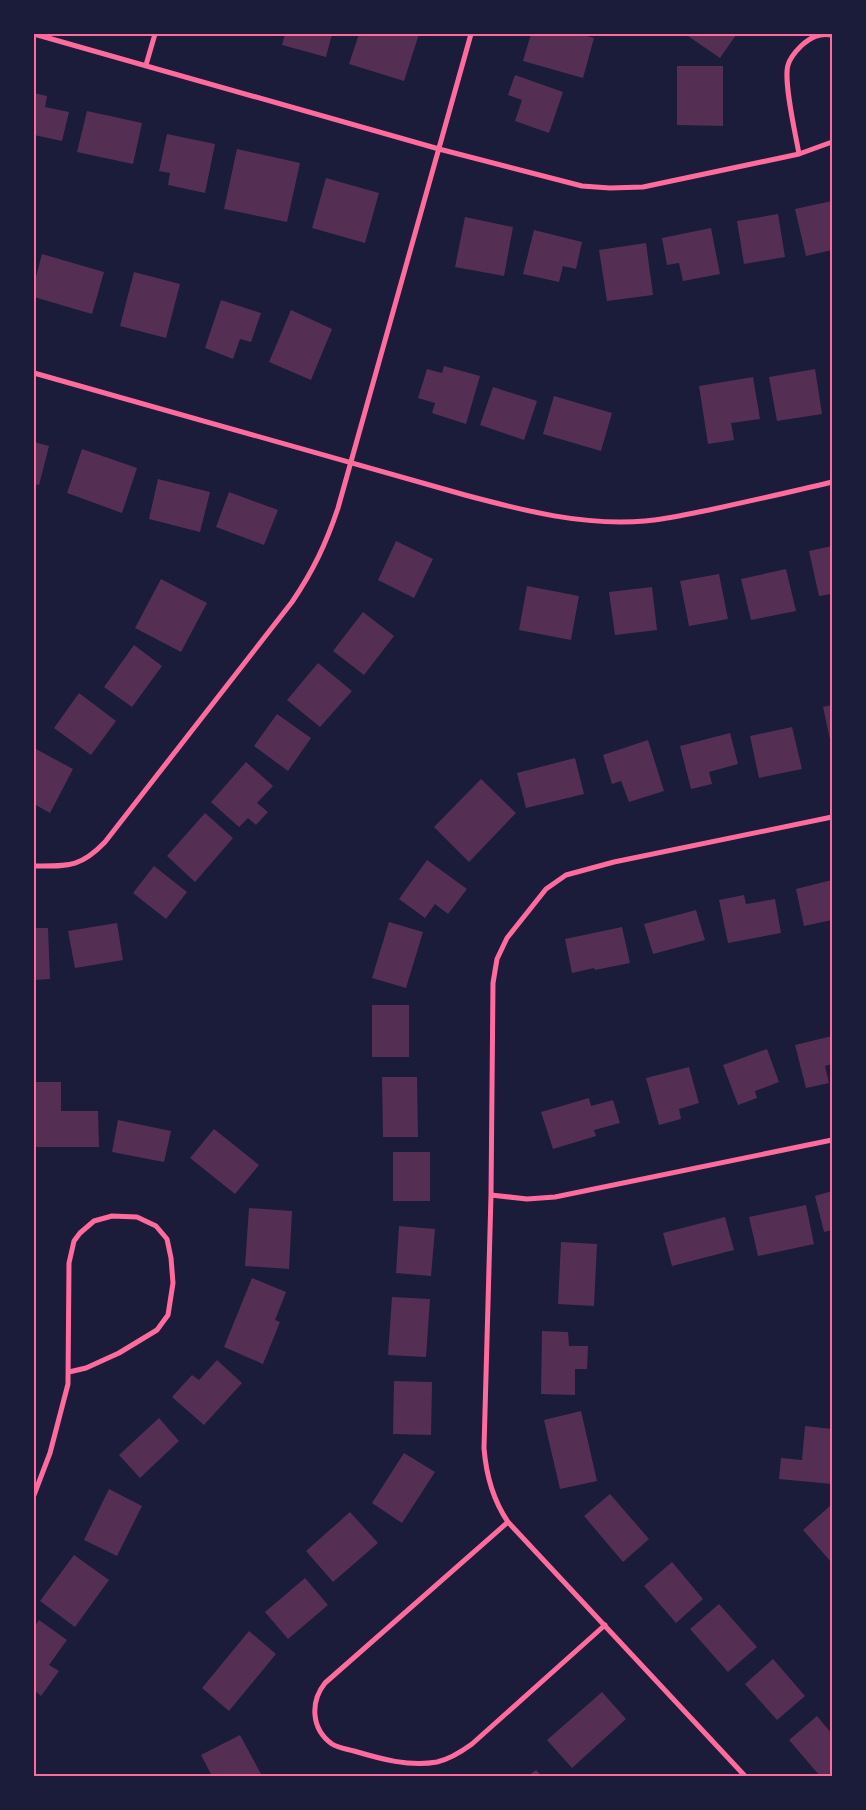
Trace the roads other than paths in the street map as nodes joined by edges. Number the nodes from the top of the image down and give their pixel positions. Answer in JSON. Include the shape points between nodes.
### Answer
{"nodes":[{"id":1,"x":34,"y":34,"type":"edge"},
{"id":2,"x":155,"y":34,"type":"edge"},
{"id":3,"x":471,"y":34,"type":"edge"},
{"id":4,"x":832,"y":35,"type":"edge"},
{"id":5,"x":146,"y":65,"type":"junction"},
{"id":6,"x":832,"y":142,"type":"edge"},
{"id":7,"x":439,"y":149,"type":"junction"},
{"id":8,"x":800,"y":154,"type":"junction"},
{"id":9,"x":34,"y":373,"type":"edge"},
{"id":10,"x":350,"y":464,"type":"junction"},
{"id":11,"x":832,"y":482,"type":"edge"},
{"id":12,"x":832,"y":817,"type":"edge"},
{"id":13,"x":34,"y":866,"type":"edge"},
{"id":14,"x":832,"y":1140,"type":"edge"},
{"id":15,"x":491,"y":1195,"type":"junction"},
{"id":16,"x":69,"y":1372,"type":"junction"},
{"id":17,"x":34,"y":1495,"type":"edge"},
{"id":18,"x":508,"y":1522,"type":"junction"},
{"id":19,"x":605,"y":1625,"type":"junction"},
{"id":20,"x":745,"y":1776,"type":"edge"}],
"edges":[{"from":1,"to":5,"type":"street"},
{"from":2,"to":5,"type":"street"},
{"from":3,"to":7,"type":"street"},
{"from":4,"to":8,"type":"street","via":[[822,34],[810,39],[788,65],[790,102]]},
{"from":5,"to":7,"type":"street"},
{"from":6,"to":8,"type":"street"},
{"from":7,"to":8,"type":"street","via":[[562,182],[610,188],[643,187]]},
{"from":7,"to":10,"type":"street"},
{"from":9,"to":10,"type":"street"},
{"from":10,"to":11,"type":"street","via":[[516,509],[568,519],[600,521],[646,521],[671,517]]},
{"from":10,"to":13,"type":"street","via":[[328,539],[292,602],[105,842],[80,862],[56,867]]},
{"from":12,"to":15,"type":"street","via":[[574,872],[558,879],[539,896],[507,938],[495,968]]},
{"from":14,"to":15,"type":"street","via":[[541,1199]]},
{"from":15,"to":18,"type":"street","via":[[484,1448],[492,1490]]},
{"from":16,"to":16,"type":"street","via":[[119,1353],[157,1330],[168,1315],[173,1283],[171,1258],[166,1239],[156,1226],[137,1217],[112,1216],[94,1221],[74,1241],[69,1263]]},
{"from":16,"to":17,"type":"street","via":[[50,1453]]},
{"from":18,"to":19,"type":"street"},
{"from":18,"to":19,"type":"street","via":[[325,1683],[314,1707],[316,1723],[327,1739],[343,1748],[399,1762],[439,1762],[450,1758],[472,1744]]},
{"from":19,"to":20,"type":"street"}]}
